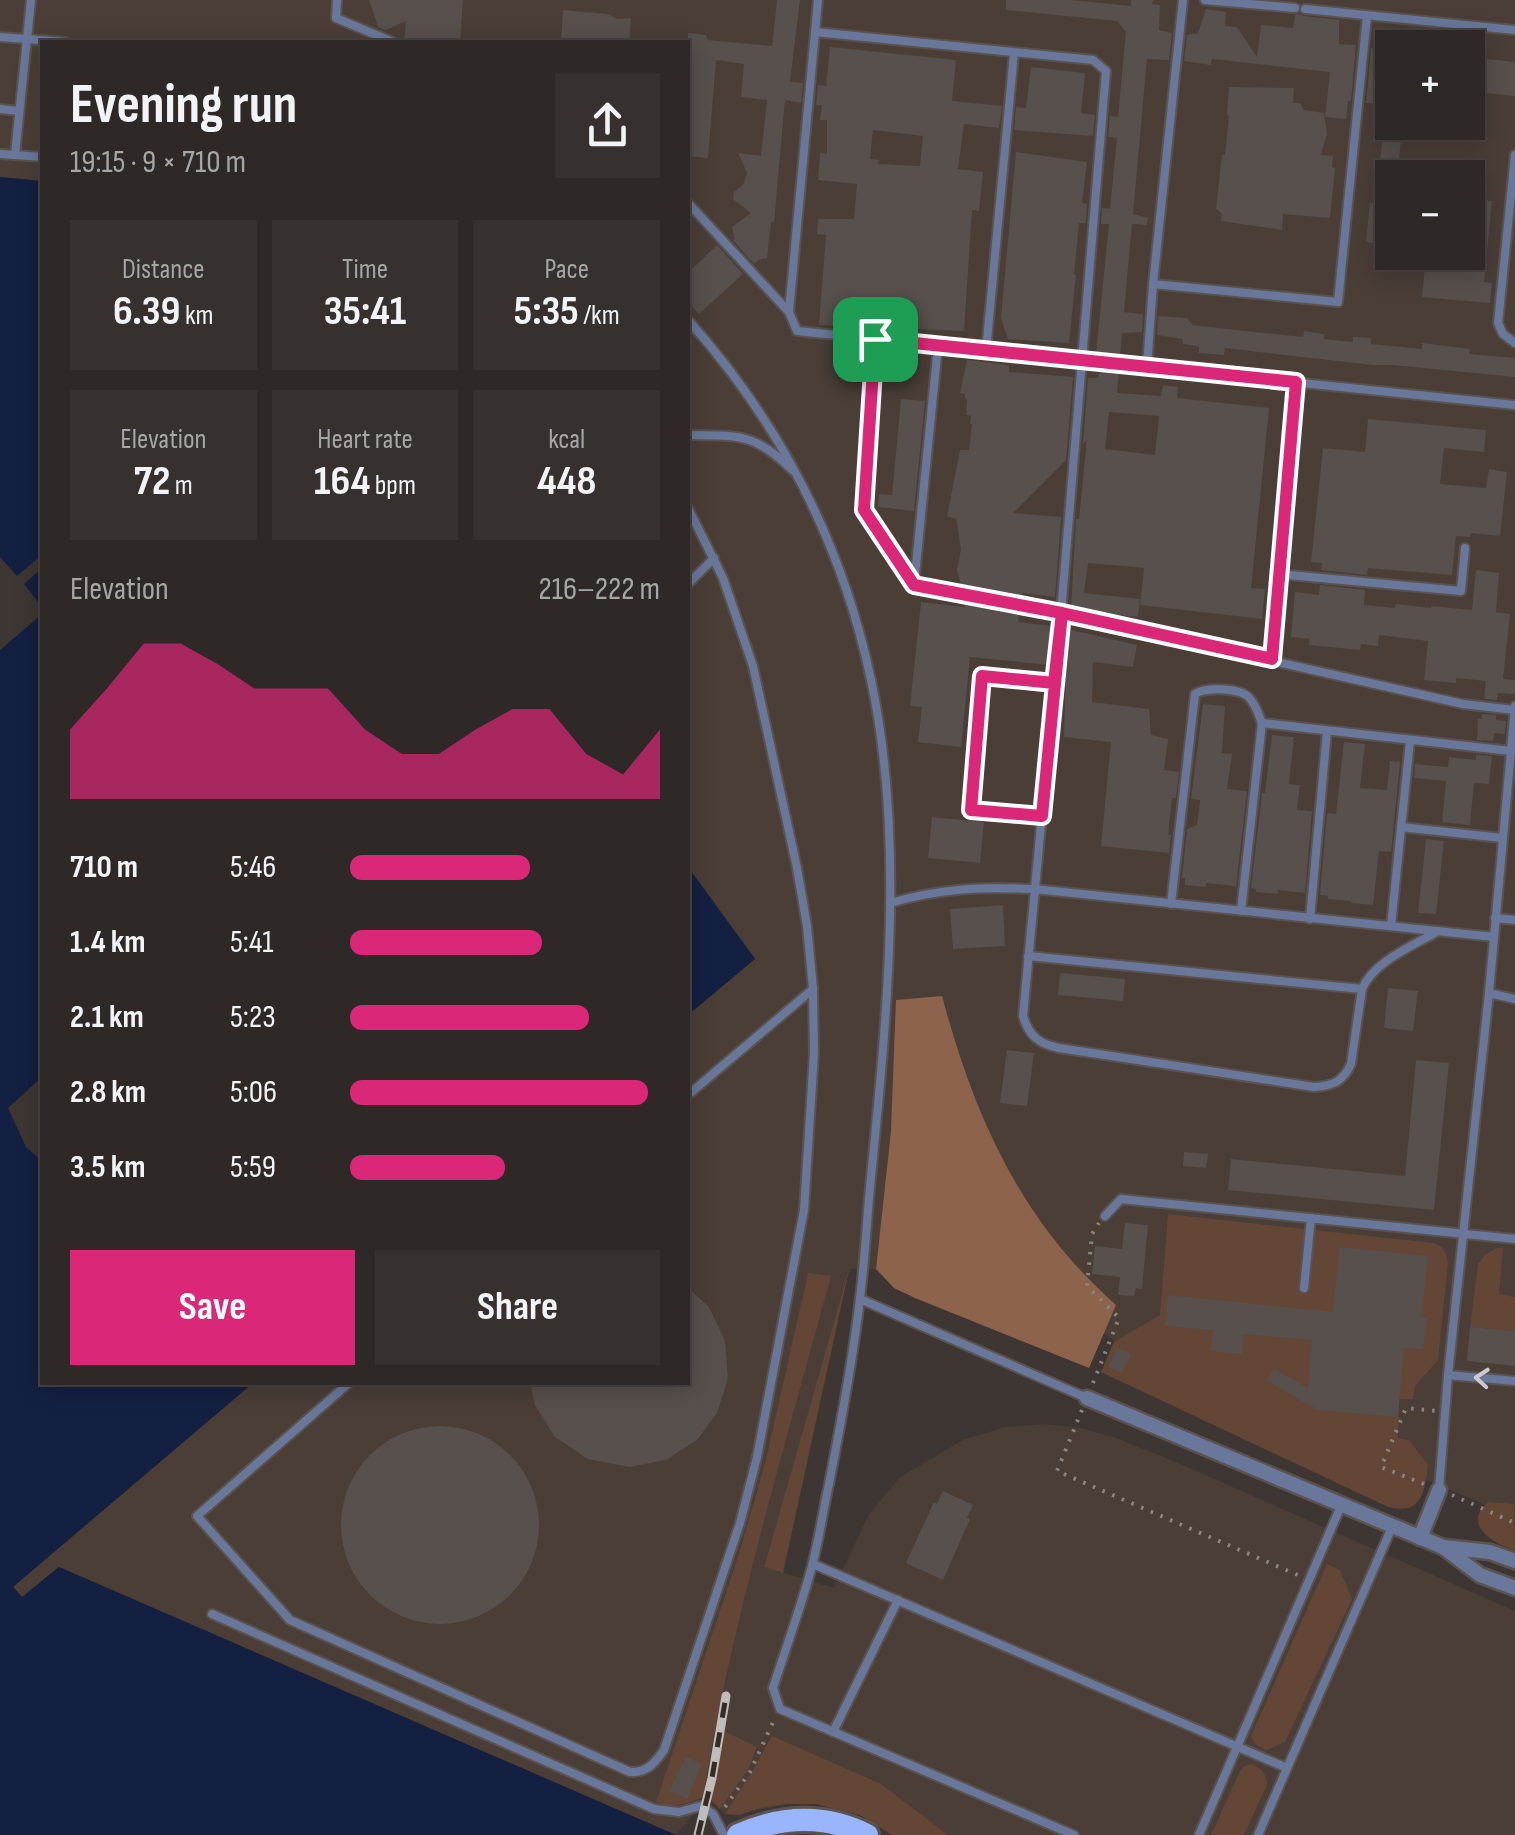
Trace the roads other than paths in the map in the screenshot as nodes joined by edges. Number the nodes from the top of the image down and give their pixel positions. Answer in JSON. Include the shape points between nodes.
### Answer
{"nodes":[{"id":1,"x":31,"y":0,"type":"edge"},
{"id":2,"x":336,"y":0,"type":"edge"},
{"id":3,"x":818,"y":0,"type":"edge"},
{"id":4,"x":1183,"y":0,"type":"edge"},
{"id":5,"x":1205,"y":0,"type":"edge"},
{"id":6,"x":1398,"y":4,"type":"dead end"},
{"id":7,"x":1294,"y":6,"type":"edge"},
{"id":8,"x":1367,"y":16,"type":"junction"},
{"id":9,"x":1397,"y":18,"type":"junction"},
{"id":10,"x":1515,"y":30,"type":"edge"},
{"id":11,"x":815,"y":32,"type":"junction"},
{"id":12,"x":0,"y":37,"type":"edge"},
{"id":13,"x":27,"y":39,"type":"junction"},
{"id":14,"x":40,"y":40,"type":"edge"},
{"id":15,"x":388,"y":40,"type":"edge"},
{"id":16,"x":1014,"y":53,"type":"junction"},
{"id":17,"x":0,"y":109,"type":"edge"},
{"id":18,"x":19,"y":111,"type":"junction"},
{"id":19,"x":0,"y":154,"type":"edge"},
{"id":20,"x":15,"y":154,"type":"junction"},
{"id":21,"x":1515,"y":154,"type":"edge"},
{"id":22,"x":40,"y":157,"type":"edge"},
{"id":23,"x":690,"y":205,"type":"edge"},
{"id":24,"x":1153,"y":284,"type":"junction"},
{"id":25,"x":789,"y":312,"type":"junction"},
{"id":26,"x":690,"y":322,"type":"edge"},
{"id":27,"x":875,"y":339,"type":"junction"},
{"id":28,"x":1515,"y":343,"type":"edge"},
{"id":29,"x":938,"y":346,"type":"junction"},
{"id":30,"x":986,"y":351,"type":"junction"},
{"id":31,"x":1083,"y":360,"type":"junction"},
{"id":32,"x":1147,"y":366,"type":"junction"},
{"id":33,"x":1296,"y":382,"type":"junction"},
{"id":34,"x":1515,"y":404,"type":"edge"},
{"id":35,"x":690,"y":435,"type":"edge"},
{"id":36,"x":800,"y":478,"type":"junction"},
{"id":37,"x":690,"y":512,"type":"edge"},
{"id":38,"x":1465,"y":548,"type":"dead end"},
{"id":39,"x":714,"y":558,"type":"junction"},
{"id":40,"x":1278,"y":574,"type":"junction"},
{"id":41,"x":690,"y":582,"type":"edge"},
{"id":42,"x":914,"y":585,"type":"junction"},
{"id":43,"x":1062,"y":613,"type":"junction"},
{"id":44,"x":1272,"y":659,"type":"junction"},
{"id":45,"x":1054,"y":683,"type":"junction"},
{"id":46,"x":1515,"y":708,"type":"edge"},
{"id":47,"x":1262,"y":723,"type":"junction"},
{"id":48,"x":1327,"y":731,"type":"junction"},
{"id":49,"x":1410,"y":741,"type":"junction"},
{"id":50,"x":1511,"y":751,"type":"junction"},
{"id":51,"x":1042,"y":816,"type":"junction"},
{"id":52,"x":1401,"y":827,"type":"junction"},
{"id":53,"x":1502,"y":838,"type":"junction"},
{"id":54,"x":1034,"y":890,"type":"junction"},
{"id":55,"x":890,"y":903,"type":"junction"},
{"id":56,"x":1171,"y":904,"type":"junction"},
{"id":57,"x":1241,"y":911,"type":"junction"},
{"id":58,"x":1310,"y":918,"type":"junction"},
{"id":59,"x":1495,"y":918,"type":"junction"},
{"id":60,"x":1515,"y":920,"type":"edge"},
{"id":61,"x":1391,"y":926,"type":"junction"},
{"id":62,"x":1438,"y":931,"type":"junction"},
{"id":63,"x":1494,"y":936,"type":"junction"},
{"id":64,"x":1028,"y":956,"type":"junction"},
{"id":65,"x":812,"y":989,"type":"junction"},
{"id":66,"x":1362,"y":989,"type":"junction"},
{"id":67,"x":1489,"y":993,"type":"junction"},
{"id":68,"x":1515,"y":999,"type":"edge"},
{"id":69,"x":690,"y":1092,"type":"edge"},
{"id":70,"x":1105,"y":1216,"type":"dead end"},
{"id":71,"x":1311,"y":1218,"type":"junction"},
{"id":72,"x":1464,"y":1234,"type":"junction"},
{"id":73,"x":1515,"y":1239,"type":"edge"},
{"id":74,"x":1304,"y":1288,"type":"dead end"},
{"id":75,"x":860,"y":1298,"type":"junction"},
{"id":76,"x":1448,"y":1374,"type":"junction"},
{"id":77,"x":1515,"y":1381,"type":"edge"},
{"id":78,"x":347,"y":1385,"type":"edge"},
{"id":79,"x":1087,"y":1398,"type":"joint"},
{"id":80,"x":1440,"y":1490,"type":"joint"},
{"id":81,"x":1341,"y":1506,"type":"junction"},
{"id":82,"x":1392,"y":1527,"type":"junction"},
{"id":83,"x":1420,"y":1538,"type":"junction"},
{"id":84,"x":1443,"y":1548,"type":"junction"},
{"id":85,"x":1515,"y":1561,"type":"edge"},
{"id":86,"x":813,"y":1564,"type":"junction"},
{"id":87,"x":1515,"y":1588,"type":"edge"},
{"id":88,"x":898,"y":1600,"type":"junction"},
{"id":89,"x":212,"y":1614,"type":"dead end"},
{"id":90,"x":834,"y":1732,"type":"junction"},
{"id":91,"x":1238,"y":1747,"type":"junction"},
{"id":92,"x":1287,"y":1768,"type":"junction"},
{"id":93,"x":724,"y":1835,"type":"edge"},
{"id":94,"x":738,"y":1835,"type":"edge"},
{"id":95,"x":867,"y":1835,"type":"edge"},
{"id":96,"x":1074,"y":1835,"type":"edge"},
{"id":97,"x":1199,"y":1835,"type":"edge"},
{"id":98,"x":1258,"y":1835,"type":"edge"}],
"edges":[{"from":1,"to":13,"type":"lane"},
{"from":2,"to":15,"type":"lane","via":[[336,18]]},
{"from":3,"to":11,"type":"lane"},
{"from":4,"to":24,"type":"lane"},
{"from":5,"to":7,"type":"lane"},
{"from":6,"to":9,"type":"lane"},
{"from":7,"to":8,"type":"lane"},
{"from":8,"to":9,"type":"lane"},
{"from":8,"to":24,"type":"lane","via":[[1338,302]]},
{"from":9,"to":10,"type":"lane"},
{"from":11,"to":16,"type":"lane"},
{"from":11,"to":25,"type":"lane"},
{"from":12,"to":13,"type":"lane"},
{"from":13,"to":14,"type":"lane"},
{"from":13,"to":18,"type":"lane"},
{"from":16,"to":30,"type":"lane"},
{"from":16,"to":31,"type":"lane","via":[[1094,60],[1106,71]]},
{"from":17,"to":18,"type":"lane"},
{"from":18,"to":20,"type":"lane"},
{"from":19,"to":20,"type":"lane"},
{"from":20,"to":22,"type":"lane"},
{"from":21,"to":28,"type":"lane","via":[[1498,324]]},
{"from":23,"to":25,"type":"lane"},
{"from":24,"to":32,"type":"lane"},
{"from":25,"to":27,"type":"lane","via":[[797,330]]},
{"from":26,"to":36,"type":"lane","via":[[744,388]]},
{"from":27,"to":29,"type":"lane"},
{"from":27,"to":42,"type":"lane","via":[[864,510]]},
{"from":29,"to":30,"type":"lane"},
{"from":29,"to":42,"type":"lane"},
{"from":30,"to":31,"type":"lane"},
{"from":31,"to":32,"type":"lane"},
{"from":31,"to":43,"type":"lane"},
{"from":32,"to":33,"type":"lane"},
{"from":33,"to":34,"type":"lane"},
{"from":33,"to":40,"type":"lane"},
{"from":35,"to":36,"type":"lane","via":[[760,443]]},
{"from":36,"to":55,"type":"lane","via":[[834,552],[872,680]]},
{"from":37,"to":39,"type":"lane"},
{"from":38,"to":40,"type":"lane","via":[[1461,591]]},
{"from":39,"to":41,"type":"lane"},
{"from":39,"to":65,"type":"lane","via":[[753,666],[797,868]]},
{"from":40,"to":44,"type":"lane"},
{"from":42,"to":43,"type":"lane"},
{"from":43,"to":44,"type":"lane"},
{"from":43,"to":45,"type":"lane"},
{"from":44,"to":46,"type":"lane","via":[[1463,704]]},
{"from":45,"to":51,"type":"lane"},
{"from":45,"to":51,"type":"lane","via":[[982,676],[971,810]]},
{"from":46,"to":50,"type":"lane"},
{"from":47,"to":48,"type":"lane"},
{"from":47,"to":56,"type":"lane","via":[[1248,695],[1206,688],[1195,694]]},
{"from":47,"to":57,"type":"lane"},
{"from":48,"to":49,"type":"lane"},
{"from":48,"to":58,"type":"lane"},
{"from":49,"to":50,"type":"lane"},
{"from":49,"to":52,"type":"lane"},
{"from":50,"to":53,"type":"lane"},
{"from":51,"to":54,"type":"lane"},
{"from":52,"to":53,"type":"lane"},
{"from":52,"to":61,"type":"lane"},
{"from":53,"to":59,"type":"lane"},
{"from":54,"to":55,"type":"lane","via":[[975,887]]},
{"from":54,"to":56,"type":"lane"},
{"from":54,"to":64,"type":"lane"},
{"from":55,"to":75,"type":"lane"},
{"from":56,"to":57,"type":"lane"},
{"from":57,"to":58,"type":"lane"},
{"from":58,"to":61,"type":"lane"},
{"from":59,"to":60,"type":"lane"},
{"from":59,"to":63,"type":"lane"},
{"from":61,"to":62,"type":"lane"},
{"from":62,"to":63,"type":"lane"},
{"from":62,"to":66,"type":"lane","via":[[1384,964]]},
{"from":63,"to":67,"type":"lane"},
{"from":64,"to":66,"type":"lane"},
{"from":64,"to":66,"type":"lane","via":[[1023,1016],[1044,1045],[1314,1088],[1346,1076]]},
{"from":65,"to":69,"type":"lane"},
{"from":65,"to":78,"type":"lane","via":[[804,1210],[757,1457],[664,1750],[648,1768],[630,1772],[290,1620],[197,1516]]},
{"from":67,"to":68,"type":"lane"},
{"from":67,"to":72,"type":"lane"},
{"from":70,"to":71,"type":"lane","via":[[1121,1199]]},
{"from":71,"to":72,"type":"lane"},
{"from":71,"to":74,"type":"lane"},
{"from":72,"to":73,"type":"lane"},
{"from":72,"to":76,"type":"lane"},
{"from":75,"to":79,"type":"lane"},
{"from":75,"to":86,"type":"lane"},
{"from":77,"to":76,"type":"lane","one_way":true},
{"from":76,"to":80,"type":"lane"},
{"from":79,"to":81,"type":"street"},
{"from":80,"to":83,"type":"street"},
{"from":81,"to":82,"type":"street"},
{"from":81,"to":91,"type":"lane"},
{"from":82,"to":83,"type":"street"},
{"from":82,"to":92,"type":"lane"},
{"from":83,"to":84,"type":"street"},
{"from":84,"to":85,"type":"street"},
{"from":84,"to":87,"type":"street","via":[[1480,1575]]},
{"from":86,"to":88,"type":"lane"},
{"from":86,"to":90,"type":"lane","via":[[773,1688],[780,1708]]},
{"from":88,"to":90,"type":"lane"},
{"from":88,"to":91,"type":"lane"},
{"from":89,"to":93,"type":"lane","via":[[654,1809],[701,1806]]},
{"from":90,"to":96,"type":"lane"},
{"from":91,"to":92,"type":"lane"},
{"from":91,"to":97,"type":"lane"},
{"from":92,"to":98,"type":"lane"},
{"from":94,"to":95,"type":"main road","via":[[793,1820],[819,1820]]}]}
